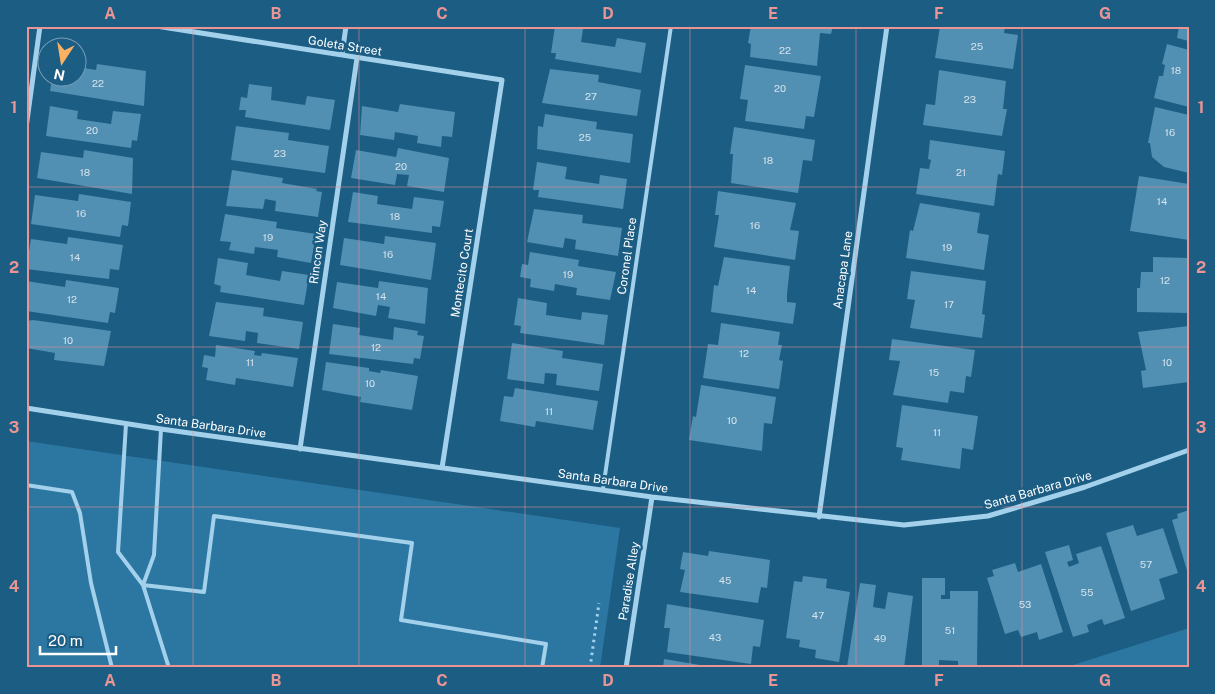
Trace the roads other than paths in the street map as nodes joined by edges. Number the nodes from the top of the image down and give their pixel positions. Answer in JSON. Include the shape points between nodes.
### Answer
{"nodes":[{"id":1,"x":40,"y":26,"type":"edge"},
{"id":2,"x":156,"y":26,"type":"edge"},
{"id":3,"x":346,"y":26,"type":"edge"},
{"id":4,"x":671,"y":26,"type":"edge"},
{"id":5,"x":887,"y":26,"type":"edge"},
{"id":6,"x":192,"y":29,"type":"edge"},
{"id":7,"x":342,"y":56,"type":"junction"},
{"id":8,"x":357,"y":58,"type":"junction"},
{"id":9,"x":502,"y":80,"type":"joint"},
{"id":10,"x":26,"y":128,"type":"edge"},
{"id":11,"x":26,"y":408,"type":"edge"},
{"id":12,"x":126,"y":424,"type":"junction"},
{"id":13,"x":161,"y":429,"type":"junction"},
{"id":14,"x":300,"y":449,"type":"junction"},
{"id":15,"x":1189,"y":450,"type":"edge"},
{"id":16,"x":442,"y":468,"type":"junction"},
{"id":17,"x":26,"y":485,"type":"edge"},
{"id":18,"x":603,"y":489,"type":"junction"},
{"id":19,"x":652,"y":497,"type":"junction"},
{"id":20,"x":819,"y":517,"type":"junction"},
{"id":21,"x":142,"y":585,"type":"junction"},
{"id":22,"x":112,"y":668,"type":"edge"},
{"id":23,"x":170,"y":668,"type":"edge"},
{"id":24,"x":542,"y":668,"type":"edge"},
{"id":25,"x":626,"y":668,"type":"edge"}],
"edges":[{"from":1,"to":10,"type":"street"},
{"from":2,"to":6,"type":"street","name":"Goleta Street"},
{"from":3,"to":7,"type":"street"},
{"from":4,"to":18,"type":"lane","name":"Coronel Place"},
{"from":5,"to":20,"type":"street","name":"Anacapa Lane"},
{"from":6,"to":7,"type":"street","name":"Goleta Street"},
{"from":7,"to":8,"type":"street","name":"Goleta Street"},
{"from":8,"to":9,"type":"street","name":"Goleta Street"},
{"from":8,"to":14,"type":"street","name":"Rincon Way"},
{"from":9,"to":16,"type":"street","name":"Montecito Court"},
{"from":11,"to":12,"type":"street","name":"Santa Barbara Drive"},
{"from":12,"to":13,"type":"street","name":"Santa Barbara Drive"},
{"from":12,"to":21,"type":"lane","via":[[118,552]]},
{"from":13,"to":14,"type":"street","name":"Santa Barbara Drive"},
{"from":13,"to":21,"type":"lane","via":[[154,555]]},
{"from":14,"to":16,"type":"street","name":"Santa Barbara Drive"},
{"from":15,"to":20,"type":"street","name":"Santa Barbara Drive","via":[[1085,487],[988,516],[904,525]]},
{"from":16,"to":18,"type":"street","name":"Santa Barbara Drive"},
{"from":17,"to":22,"type":"lane","via":[[72,492],[80,513],[91,583]]},
{"from":18,"to":19,"type":"street","name":"Santa Barbara Drive"},
{"from":19,"to":20,"type":"street","name":"Santa Barbara Drive"},
{"from":19,"to":25,"type":"street","name":"Paradise Alley"},
{"from":21,"to":23,"type":"lane"},
{"from":21,"to":24,"type":"lane","via":[[204,592],[214,516],[412,543],[401,620],[546,644]]}]}
